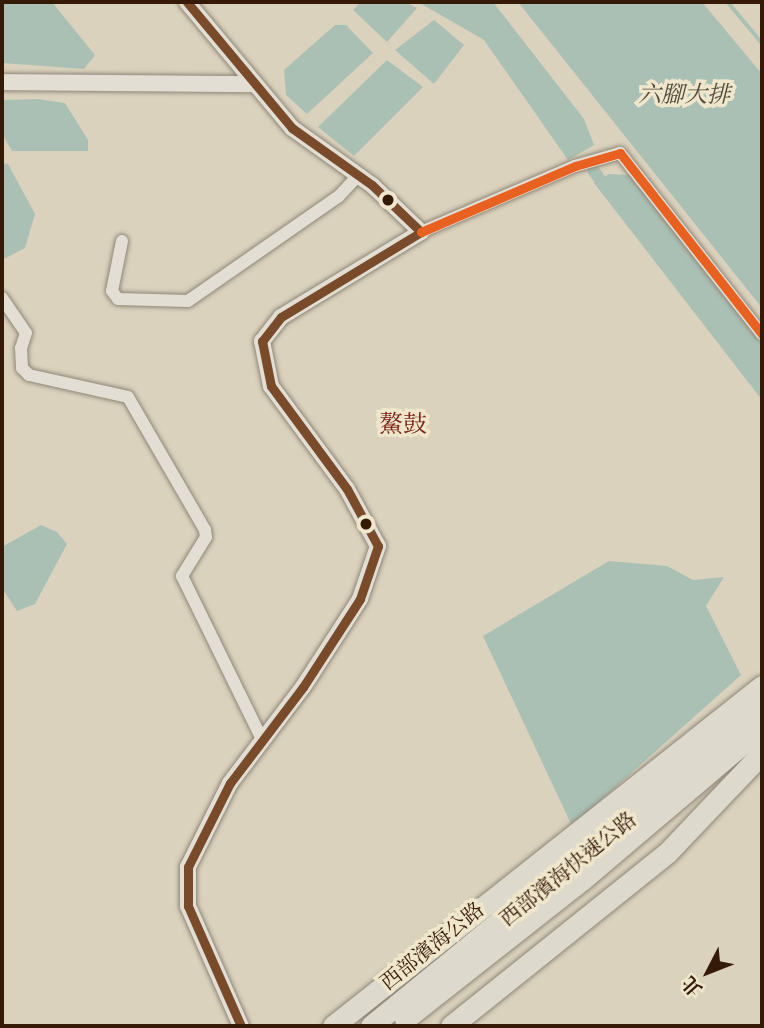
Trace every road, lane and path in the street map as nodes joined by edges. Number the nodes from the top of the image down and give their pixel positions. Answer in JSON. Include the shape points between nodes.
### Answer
{"nodes":[{"id":1,"x":187,"y":2,"type":"edge"},
{"id":2,"x":2,"y":82,"type":"edge"},
{"id":3,"x":250,"y":84,"type":"junction"},
{"id":4,"x":357,"y":177,"type":"junction"},
{"id":5,"x":421,"y":232,"type":"junction"},
{"id":6,"x":122,"y":242,"type":"dead end"},
{"id":7,"x":2,"y":298,"type":"edge"},
{"id":8,"x":762,"y":334,"type":"edge"},
{"id":9,"x":762,"y":685,"type":"edge"},
{"id":10,"x":762,"y":706,"type":"edge"},
{"id":11,"x":762,"y":727,"type":"edge"},
{"id":12,"x":263,"y":741,"type":"junction"},
{"id":13,"x":762,"y":753,"type":"edge"},
{"id":14,"x":241,"y":1026,"type":"edge"},
{"id":15,"x":333,"y":1026,"type":"edge"},
{"id":16,"x":371,"y":1026,"type":"edge"},
{"id":17,"x":395,"y":1026,"type":"edge"},
{"id":18,"x":451,"y":1026,"type":"edge"}],
"edges":[{"from":1,"to":3,"type":"street"},
{"from":2,"to":3,"type":"street"},
{"from":3,"to":4,"type":"street","via":[[310,145]]},
{"from":4,"to":5,"type":"street"},
{"from":4,"to":6,"type":"street","via":[[339,197],[188,301],[118,299],[113,290]]},
{"from":5,"to":8,"type":"street","via":[[575,166],[620,153]]},
{"from":5,"to":12,"type":"street","via":[[281,317],[262,341],[271,386],[347,489],[378,546],[360,599]]},
{"from":7,"to":12,"type":"street","via":[[26,333],[22,358],[29,375],[128,397],[205,530],[206,537],[182,576]]},
{"from":9,"to":15,"type":"main road","name":"西部濱海公路"},
{"from":10,"to":16,"type":"main road","name":"西部濱海快速公路"},
{"from":11,"to":17,"type":"main road","name":"西部濱海快速公路","via":[[583,879]]},
{"from":12,"to":14,"type":"street","via":[[230,783],[196,847],[185,885],[195,928]]},
{"from":13,"to":18,"type":"main road","via":[[667,853]]}]}
